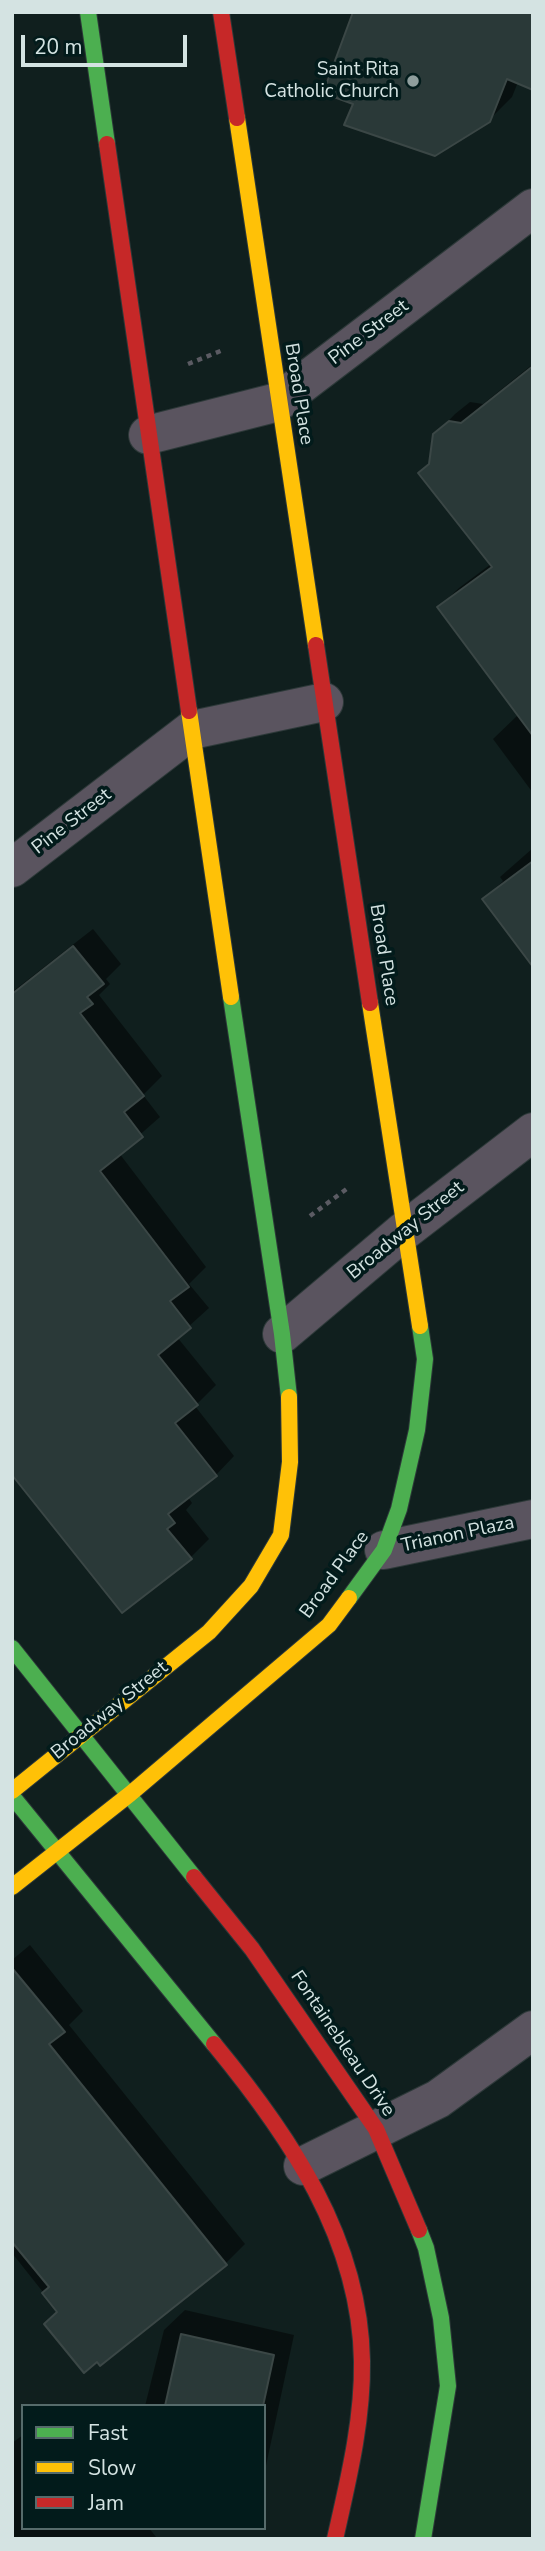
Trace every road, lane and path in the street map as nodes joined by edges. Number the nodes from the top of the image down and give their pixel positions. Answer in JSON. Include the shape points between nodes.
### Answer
{"nodes":[{"id":1,"x":88,"y":12,"type":"edge"},
{"id":2,"x":221,"y":12,"type":"edge"},
{"id":3,"x":533,"y":208,"type":"edge"},
{"id":4,"x":228,"y":348,"type":"dead end"},
{"id":5,"x":185,"y":365,"type":"dead end"},
{"id":6,"x":278,"y":402,"type":"junction"},
{"id":7,"x":148,"y":435,"type":"junction"},
{"id":8,"x":324,"y":702,"type":"junction"},
{"id":9,"x":192,"y":730,"type":"junction"},
{"id":10,"x":12,"y":868,"type":"edge"},
{"id":11,"x":533,"y":1132,"type":"edge"},
{"id":12,"x":348,"y":1188,"type":"dead end"},
{"id":13,"x":306,"y":1220,"type":"dead end"},
{"id":14,"x":404,"y":1231,"type":"junction"},
{"id":15,"x":282,"y":1334,"type":"junction"},
{"id":16,"x":533,"y":1519,"type":"edge"},
{"id":17,"x":384,"y":1550,"type":"junction"},
{"id":18,"x":12,"y":1648,"type":"edge"},
{"id":19,"x":82,"y":1734,"type":"junction"},
{"id":20,"x":12,"y":1791,"type":"edge"},
{"id":21,"x":130,"y":1794,"type":"junction"},
{"id":22,"x":12,"y":1796,"type":"edge"},
{"id":23,"x":56,"y":1852,"type":"junction"},
{"id":24,"x":12,"y":1887,"type":"edge"},
{"id":25,"x":533,"y":2030,"type":"edge"},
{"id":26,"x":376,"y":2129,"type":"junction"},
{"id":27,"x":303,"y":2166,"type":"junction"},
{"id":28,"x":335,"y":2539,"type":"edge"},
{"id":29,"x":423,"y":2539,"type":"edge"}],
"edges":[{"from":1,"to":7,"type":"street"},
{"from":2,"to":6,"type":"street","name":"Broad Place"},
{"from":3,"to":6,"type":"street","name":"Pine Street"},
{"from":4,"to":5,"type":"path"},
{"from":6,"to":7,"type":"street","name":"Pine Street"},
{"from":6,"to":8,"type":"street","name":"Broad Place"},
{"from":7,"to":9,"type":"street"},
{"from":8,"to":9,"type":"street","name":"Pine Street"},
{"from":8,"to":14,"type":"street","name":"Broad Place"},
{"from":9,"to":10,"type":"street","name":"Pine Street"},
{"from":9,"to":15,"type":"street"},
{"from":11,"to":14,"type":"street","name":"Broadway Street"},
{"from":12,"to":13,"type":"path"},
{"from":14,"to":15,"type":"street","name":"Broadway Street"},
{"from":14,"to":17,"type":"street","name":"Broad Place","via":[[425,1359],[417,1430],[399,1509]]},
{"from":15,"to":19,"type":"street","name":"Broadway Street","via":[[290,1462],[281,1535],[251,1586],[209,1632]]},
{"from":16,"to":17,"type":"street","name":"Trianon Plaza"},
{"from":17,"to":21,"type":"street","name":"Broad Place","via":[[329,1625]]},
{"from":18,"to":19,"type":"street","name":"Fontainebleau Drive"},
{"from":19,"to":20,"type":"street","name":"Broadway Street"},
{"from":19,"to":21,"type":"street","name":"Fontainebleau Drive"},
{"from":21,"to":23,"type":"street"},
{"from":21,"to":26,"type":"street","name":"Fontainebleau Drive","via":[[252,1949]]},
{"from":22,"to":23,"type":"street"},
{"from":23,"to":24,"type":"street"},
{"from":23,"to":27,"type":"street","via":[[245,2081]]},
{"from":25,"to":26,"type":"street","via":[[438,2099]]},
{"from":26,"to":27,"type":"street"},
{"from":26,"to":29,"type":"street","name":"Fontainebleau Drive","via":[[426,2248],[441,2318],[448,2386]]},
{"from":27,"to":28,"type":"street","via":[[336,2230],[357,2304],[362,2364],[355,2452]]}]}
